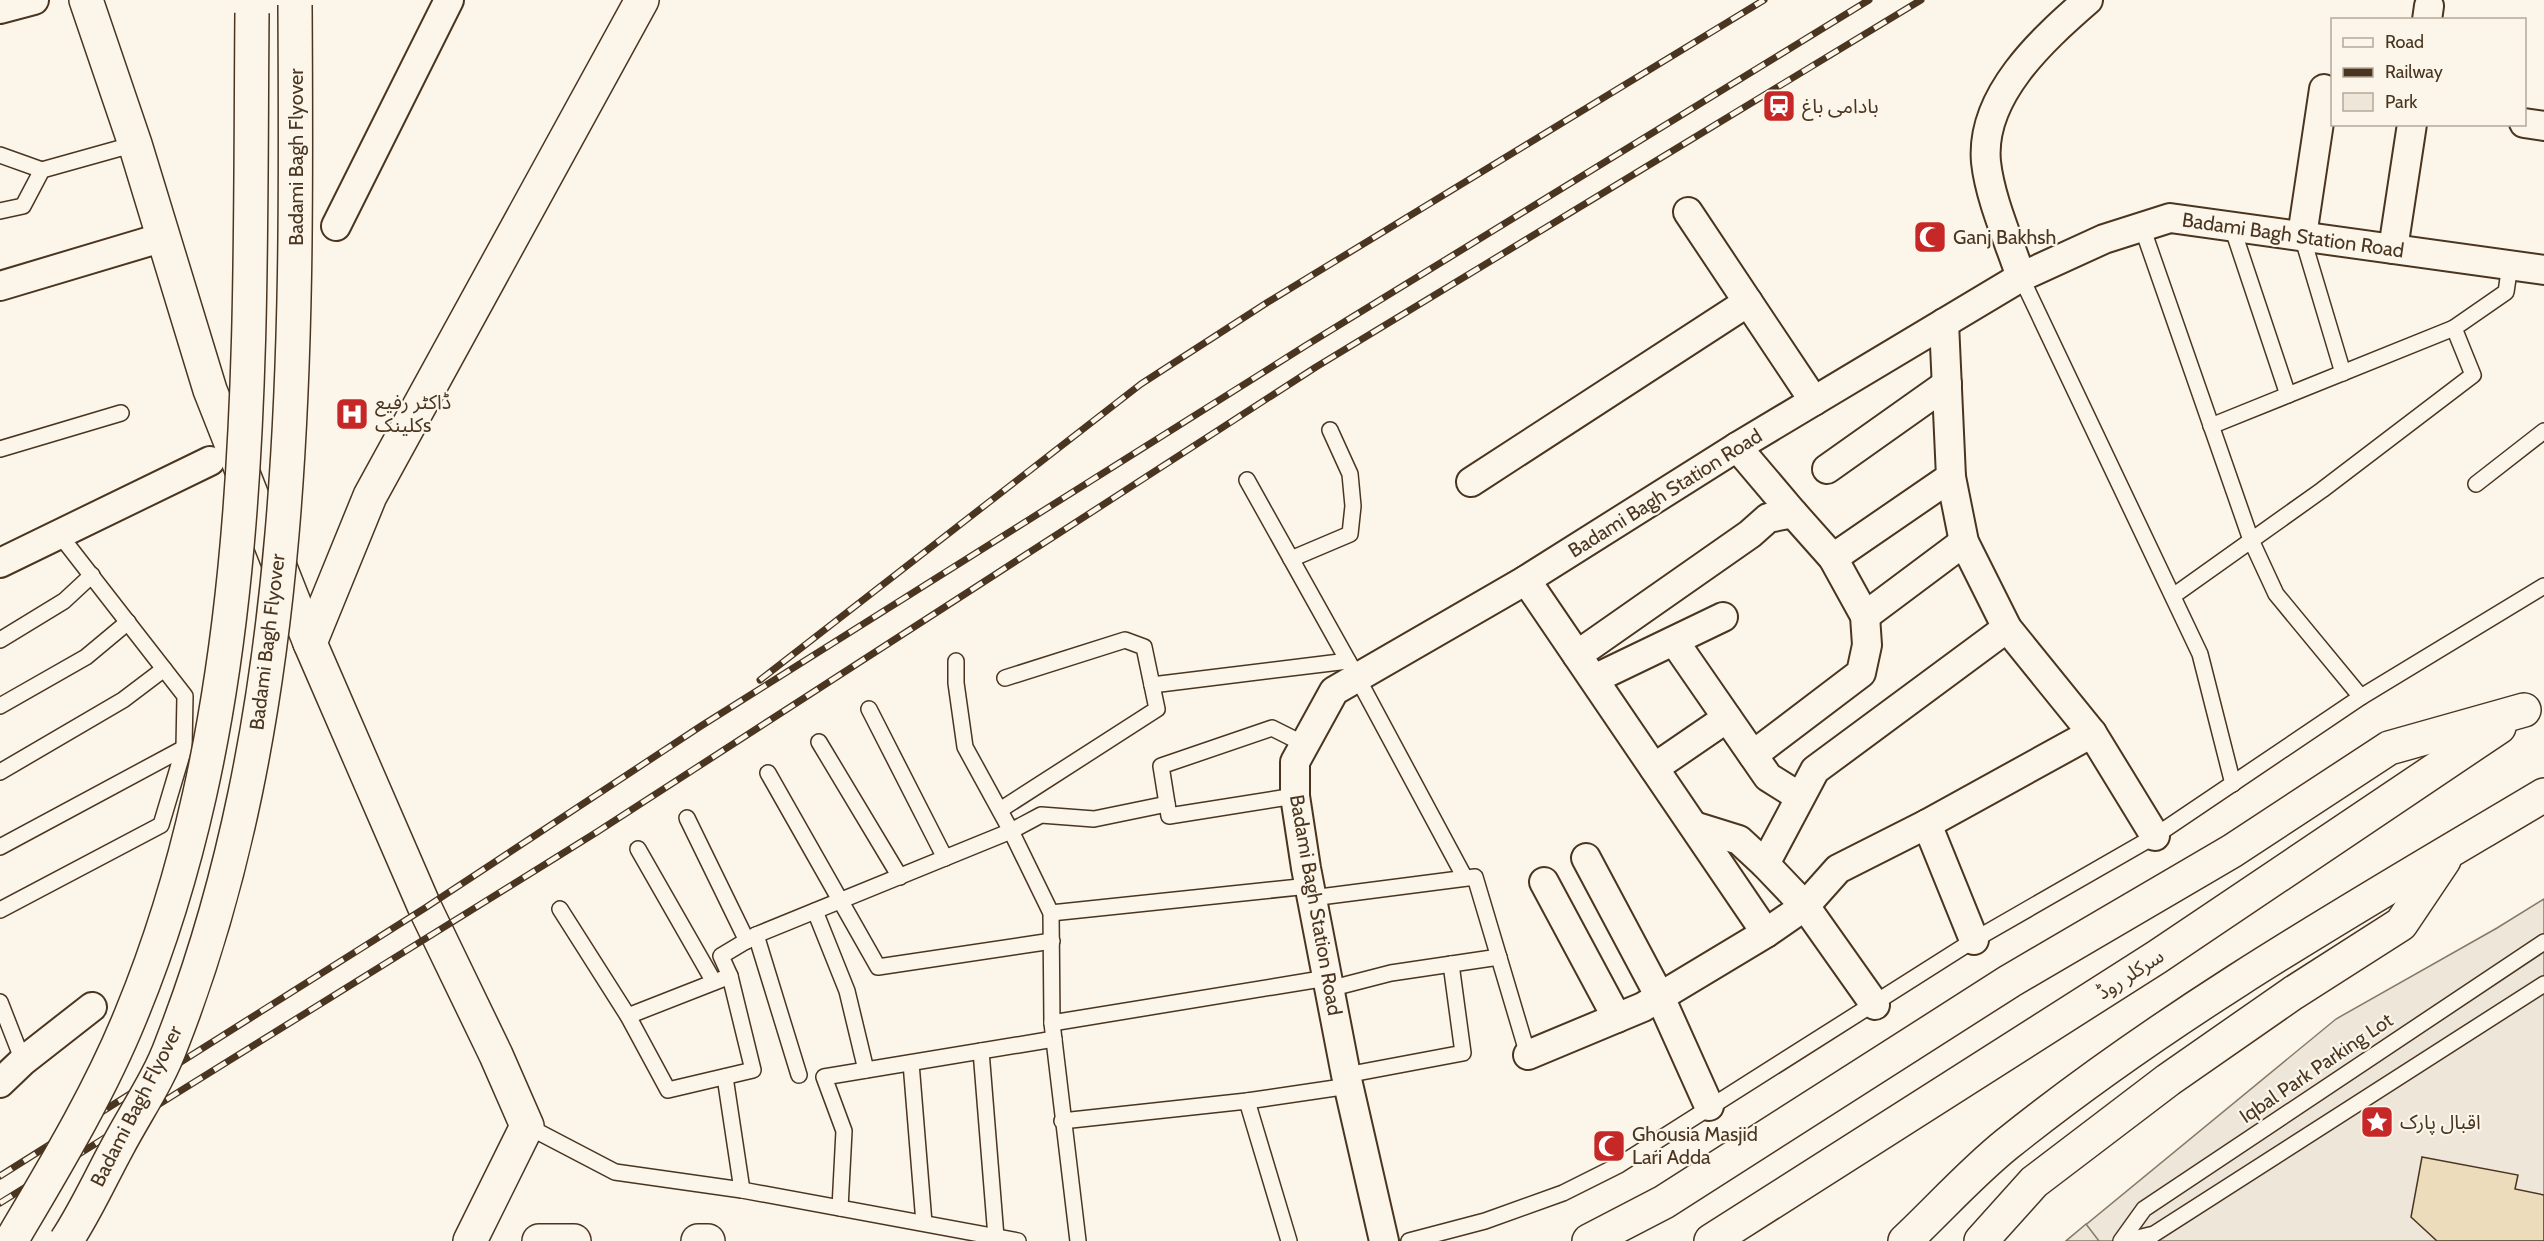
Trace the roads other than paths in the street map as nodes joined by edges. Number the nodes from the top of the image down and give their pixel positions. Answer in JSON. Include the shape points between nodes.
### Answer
{"nodes":[{"id":1,"x":34,"y":0,"type":"edge"},
{"id":2,"x":86,"y":0,"type":"edge"},
{"id":3,"x":449,"y":0,"type":"edge"},
{"id":4,"x":642,"y":0,"type":"edge"},
{"id":5,"x":2088,"y":0,"type":"edge"},
{"id":6,"x":295,"y":2,"type":"edge"},
{"id":7,"x":252,"y":6,"type":"edge"},
{"id":8,"x":0,"y":9,"type":"edge"},
{"id":9,"x":2324,"y":89,"type":"dead end"},
{"id":10,"x":2526,"y":123,"type":"edge"},
{"id":11,"x":2412,"y":126,"type":"edge"},
{"id":12,"x":2544,"y":126,"type":"edge"},
{"id":13,"x":135,"y":144,"type":"junction"},
{"id":14,"x":0,"y":155,"type":"edge"},
{"id":15,"x":42,"y":170,"type":"junction"},
{"id":16,"x":0,"y":211,"type":"edge"},
{"id":17,"x":1688,"y":212,"type":"dead end"},
{"id":18,"x":336,"y":226,"type":"dead end"},
{"id":19,"x":2142,"y":227,"type":"junction"},
{"id":20,"x":2232,"y":227,"type":"junction"},
{"id":21,"x":2302,"y":236,"type":"junction"},
{"id":22,"x":164,"y":237,"type":"junction"},
{"id":23,"x":2393,"y":249,"type":"junction"},
{"id":24,"x":2510,"y":265,"type":"junction"},
{"id":25,"x":2544,"y":270,"type":"edge"},
{"id":26,"x":2021,"y":277,"type":"junction"},
{"id":27,"x":0,"y":286,"type":"edge"},
{"id":28,"x":1748,"y":303,"type":"junction"},
{"id":29,"x":1944,"y":323,"type":"junction"},
{"id":30,"x":2454,"y":328,"type":"junction"},
{"id":31,"x":2343,"y":373,"type":"junction"},
{"id":32,"x":1947,"y":384,"type":"junction"},
{"id":33,"x":2288,"y":395,"type":"junction"},
{"id":34,"x":1814,"y":401,"type":"junction"},
{"id":35,"x":122,"y":413,"type":"dead end"},
{"id":36,"x":2211,"y":426,"type":"junction"},
{"id":37,"x":1330,"y":430,"type":"dead end"},
{"id":38,"x":2544,"y":431,"type":"edge"},
{"id":39,"x":1737,"y":447,"type":"junction"},
{"id":40,"x":0,"y":449,"type":"edge"},
{"id":41,"x":210,"y":461,"type":"dead end"},
{"id":42,"x":1827,"y":469,"type":"dead end"},
{"id":43,"x":1952,"y":477,"type":"junction"},
{"id":44,"x":1247,"y":480,"type":"dead end"},
{"id":45,"x":1471,"y":482,"type":"dead end"},
{"id":46,"x":2476,"y":484,"type":"dead end"},
{"id":47,"x":1793,"y":513,"type":"junction"},
{"id":48,"x":60,"y":534,"type":"junction"},
{"id":49,"x":2251,"y":540,"type":"junction"},
{"id":50,"x":1964,"y":542,"type":"junction"},
{"id":51,"x":1833,"y":558,"type":"junction"},
{"id":52,"x":1291,"y":559,"type":"junction"},
{"id":53,"x":0,"y":563,"type":"edge"},
{"id":54,"x":92,"y":576,"type":"junction"},
{"id":55,"x":1526,"y":580,"type":"junction"},
{"id":56,"x":2544,"y":586,"type":"edge"},
{"id":57,"x":2173,"y":596,"type":"junction"},
{"id":58,"x":1865,"y":616,"type":"junction"},
{"id":59,"x":1723,"y":617,"type":"dead end"},
{"id":60,"x":128,"y":622,"type":"junction"},
{"id":61,"x":2007,"y":628,"type":"junction"},
{"id":62,"x":0,"y":640,"type":"edge"},
{"id":63,"x":1674,"y":641,"type":"junction"},
{"id":64,"x":310,"y":643,"type":"junction"},
{"id":65,"x":1577,"y":655,"type":"junction"},
{"id":66,"x":956,"y":661,"type":"dead end"},
{"id":67,"x":164,"y":669,"type":"junction"},
{"id":68,"x":1352,"y":669,"type":"junction"},
{"id":69,"x":1005,"y":678,"type":"dead end"},
{"id":70,"x":1594,"y":679,"type":"junction"},
{"id":71,"x":1152,"y":685,"type":"junction"},
{"id":72,"x":2361,"y":697,"type":"junction"},
{"id":73,"x":2534,"y":705,"type":"edge"},
{"id":74,"x":0,"y":706,"type":"edge"},
{"id":75,"x":869,"y":709,"type":"dead end"},
{"id":76,"x":1727,"y":718,"type":"junction"},
{"id":77,"x":2092,"y":733,"type":"junction"},
{"id":78,"x":819,"y":742,"type":"dead end"},
{"id":79,"x":1304,"y":744,"type":"junction"},
{"id":80,"x":184,"y":748,"type":"junction"},
{"id":81,"x":1753,"y":755,"type":"junction"},
{"id":82,"x":1654,"y":768,"type":"junction"},
{"id":83,"x":0,"y":772,"type":"edge"},
{"id":84,"x":768,"y":773,"type":"dead end"},
{"id":85,"x":2233,"y":784,"type":"junction"},
{"id":86,"x":2544,"y":795,"type":"edge"},
{"id":87,"x":1294,"y":796,"type":"junction"},
{"id":88,"x":1800,"y":797,"type":"junction"},
{"id":89,"x":1167,"y":804,"type":"junction"},
{"id":90,"x":1000,"y":810,"type":"junction"},
{"id":91,"x":687,"y":818,"type":"dead end"},
{"id":92,"x":1927,"y":824,"type":"junction"},
{"id":93,"x":1694,"y":826,"type":"junction"},
{"id":94,"x":1011,"y":831,"type":"junction"},
{"id":95,"x":2155,"y":836,"type":"junction"},
{"id":96,"x":0,"y":847,"type":"edge"},
{"id":97,"x":638,"y":849,"type":"dead end"},
{"id":98,"x":2450,"y":851,"type":"junction"},
{"id":99,"x":945,"y":858,"type":"junction"},
{"id":100,"x":1586,"y":858,"type":"dead end"},
{"id":101,"x":1765,"y":864,"type":"junction"},
{"id":102,"x":900,"y":877,"type":"junction"},
{"id":103,"x":1465,"y":878,"type":"junction"},
{"id":104,"x":1544,"y":882,"type":"dead end"},
{"id":105,"x":1310,"y":892,"type":"junction"},
{"id":106,"x":840,"y":900,"type":"junction"},
{"id":107,"x":1805,"y":906,"type":"junction"},
{"id":108,"x":560,"y":909,"type":"dead end"},
{"id":109,"x":0,"y":910,"type":"edge"},
{"id":110,"x":815,"y":911,"type":"junction"},
{"id":111,"x":1051,"y":913,"type":"junction"},
{"id":112,"x":1766,"y":933,"type":"junction"},
{"id":113,"x":752,"y":938,"type":"junction"},
{"id":114,"x":1974,"y":940,"type":"junction"},
{"id":115,"x":1052,"y":941,"type":"junction"},
{"id":116,"x":2544,"y":942,"type":"edge"},
{"id":117,"x":1499,"y":957,"type":"junction"},
{"id":118,"x":1451,"y":964,"type":"junction"},
{"id":119,"x":729,"y":976,"type":"junction"},
{"id":120,"x":714,"y":982,"type":"junction"},
{"id":121,"x":1328,"y":984,"type":"junction"},
{"id":122,"x":2544,"y":984,"type":"edge"},
{"id":123,"x":1660,"y":997,"type":"junction"},
{"id":124,"x":0,"y":1002,"type":"edge"},
{"id":125,"x":1875,"y":1005,"type":"junction"},
{"id":126,"x":92,"y":1007,"type":"dead end"},
{"id":127,"x":628,"y":1016,"type":"junction"},
{"id":128,"x":1617,"y":1018,"type":"junction"},
{"id":129,"x":1052,"y":1023,"type":"junction"},
{"id":130,"x":1054,"y":1039,"type":"junction"},
{"id":131,"x":981,"y":1051,"type":"junction"},
{"id":132,"x":1528,"y":1055,"type":"joint"},
{"id":133,"x":23,"y":1061,"type":"junction"},
{"id":134,"x":911,"y":1063,"type":"junction"},
{"id":135,"x":866,"y":1070,"type":"junction"},
{"id":136,"x":799,"y":1075,"type":"dead end"},
{"id":137,"x":725,"y":1077,"type":"junction"},
{"id":138,"x":1347,"y":1080,"type":"junction"},
{"id":139,"x":0,"y":1083,"type":"edge"},
{"id":140,"x":1247,"y":1101,"type":"junction"},
{"id":141,"x":1709,"y":1106,"type":"junction"},
{"id":142,"x":1062,"y":1121,"type":"junction"},
{"id":143,"x":527,"y":1126,"type":"junction"},
{"id":144,"x":742,"y":1190,"type":"junction"},
{"id":145,"x":840,"y":1208,"type":"junction"},
{"id":146,"x":924,"y":1223,"type":"junction"},
{"id":147,"x":996,"y":1237,"type":"junction"},
{"id":148,"x":11,"y":1241,"type":"edge"},
{"id":149,"x":66,"y":1241,"type":"edge"},
{"id":150,"x":471,"y":1241,"type":"edge"},
{"id":151,"x":539,"y":1241,"type":"edge"},
{"id":152,"x":574,"y":1241,"type":"edge"},
{"id":153,"x":698,"y":1241,"type":"edge"},
{"id":154,"x":708,"y":1241,"type":"edge"},
{"id":155,"x":1018,"y":1241,"type":"edge"},
{"id":156,"x":1078,"y":1241,"type":"edge"},
{"id":157,"x":1289,"y":1241,"type":"edge"},
{"id":158,"x":1384,"y":1241,"type":"edge"},
{"id":159,"x":1409,"y":1241,"type":"edge"},
{"id":160,"x":1589,"y":1241,"type":"edge"},
{"id":161,"x":1711,"y":1241,"type":"edge"},
{"id":162,"x":1905,"y":1241,"type":"edge"},
{"id":163,"x":1981,"y":1241,"type":"edge"},
{"id":164,"x":2123,"y":1241,"type":"edge"}],
"edges":[{"from":1,"to":8,"type":"street"},
{"from":2,"to":13,"type":"street"},
{"from":3,"to":18,"type":"street"},
{"from":4,"to":64,"type":"street","via":[[370,496]]},
{"from":5,"to":26,"type":"street","via":[[2057,26],[2004,88],[1988,124],[1986,162]]},
{"from":6,"to":149,"type":"street","name":"Badami Bagh Flyover","bridge":true,"via":[[296,255],[286,465],[270,645],[250,769],[227,873],[171,1046]]},
{"from":7,"to":148,"type":"street","name":"Badami Bagh Flyover","bridge":true,"via":[[250,310],[239,532],[206,769],[170,908],[131,1016],[79,1126]]},
{"from":9,"to":21,"type":"street"},
{"from":10,"to":12,"type":"street"},
{"from":11,"to":23,"type":"street"},
{"from":13,"to":15,"type":"lane"},
{"from":13,"to":22,"type":"street"},
{"from":14,"to":15,"type":"lane"},
{"from":15,"to":16,"type":"lane","via":[[23,206]]},
{"from":17,"to":28,"type":"street"},
{"from":19,"to":20,"type":"street","name":"Badami Bagh Station Road","via":[[2170,218]]},
{"from":19,"to":26,"type":"street","name":"Badami Bagh Station Road","via":[[2104,239]]},
{"from":19,"to":36,"type":"lane"},
{"from":20,"to":21,"type":"street","name":"Badami Bagh Station Road"},
{"from":20,"to":33,"type":"lane"},
{"from":21,"to":23,"type":"street","name":"Badami Bagh Station Road"},
{"from":21,"to":31,"type":"lane"},
{"from":22,"to":27,"type":"street"},
{"from":22,"to":64,"type":"street","via":[[210,390]]},
{"from":23,"to":24,"type":"street","name":"Badami Bagh Station Road"},
{"from":24,"to":25,"type":"street","name":"Badami Bagh Station Road"},
{"from":24,"to":30,"type":"lane","via":[[2506,292]]},
{"from":26,"to":29,"type":"street","name":"Badami Bagh Station Road"},
{"from":26,"to":57,"type":"lane"},
{"from":28,"to":34,"type":"street"},
{"from":28,"to":45,"type":"street"},
{"from":29,"to":32,"type":"street"},
{"from":29,"to":34,"type":"street","name":"Badami Bagh Station Road"},
{"from":30,"to":31,"type":"lane"},
{"from":30,"to":49,"type":"lane","via":[[2474,375]]},
{"from":31,"to":33,"type":"lane"},
{"from":32,"to":42,"type":"street"},
{"from":32,"to":43,"type":"street"},
{"from":33,"to":36,"type":"lane"},
{"from":34,"to":39,"type":"street","name":"Badami Bagh Station Road"},
{"from":35,"to":40,"type":"lane"},
{"from":36,"to":49,"type":"lane"},
{"from":37,"to":52,"type":"lane","via":[[1350,474],[1350,534]]},
{"from":38,"to":46,"type":"lane"},
{"from":39,"to":47,"type":"street"},
{"from":39,"to":55,"type":"street","name":"Badami Bagh Station Road"},
{"from":41,"to":48,"type":"street"},
{"from":43,"to":50,"type":"street"},
{"from":43,"to":51,"type":"street"},
{"from":44,"to":52,"type":"lane"},
{"from":47,"to":51,"type":"street"},
{"from":47,"to":65,"type":"street","via":[[1768,518]]},
{"from":48,"to":53,"type":"street"},
{"from":48,"to":54,"type":"lane"},
{"from":49,"to":57,"type":"lane"},
{"from":49,"to":72,"type":"lane","via":[[2276,594]]},
{"from":50,"to":58,"type":"street"},
{"from":50,"to":61,"type":"street"},
{"from":51,"to":58,"type":"street"},
{"from":52,"to":68,"type":"lane"},
{"from":54,"to":60,"type":"lane"},
{"from":54,"to":62,"type":"lane","via":[[64,601]]},
{"from":55,"to":65,"type":"street"},
{"from":55,"to":68,"type":"street","name":"Badami Bagh Station Road"},
{"from":56,"to":72,"type":"lane"},
{"from":57,"to":85,"type":"lane","via":[[2200,654]]},
{"from":58,"to":81,"type":"street","via":[[1867,645],[1861,673]]},
{"from":59,"to":63,"type":"street"},
{"from":60,"to":67,"type":"lane"},
{"from":60,"to":74,"type":"lane","via":[[86,657]]},
{"from":61,"to":77,"type":"street"},
{"from":61,"to":88,"type":"street","via":[[1815,770]]},
{"from":63,"to":70,"type":"street"},
{"from":63,"to":76,"type":"street"},
{"from":64,"to":143,"type":"street","via":[[425,909]]},
{"from":65,"to":70,"type":"street"},
{"from":66,"to":90,"type":"lane","via":[[965,747]]},
{"from":67,"to":80,"type":"lane","via":[[185,696]]},
{"from":67,"to":83,"type":"lane","via":[[123,700]]},
{"from":68,"to":71,"type":"lane"},
{"from":68,"to":79,"type":"street","name":"Badami Bagh Station Road","via":[[1334,691]]},
{"from":68,"to":103,"type":"lane"},
{"from":69,"to":71,"type":"lane","via":[[1125,640],[1144,647]]},
{"from":70,"to":82,"type":"street"},
{"from":71,"to":90,"type":"lane","via":[[1157,709]]},
{"from":72,"to":85,"type":"lane"},
{"from":73,"to":160,"type":"street","via":[[2389,748],[2232,851],[2010,981],[1664,1202]]},
{"from":73,"to":161,"type":"street","name":"سرکلر روڈ","via":[[2157,957]]},
{"from":75,"to":99,"type":"lane"},
{"from":76,"to":81,"type":"street"},
{"from":76,"to":82,"type":"street"},
{"from":77,"to":92,"type":"street"},
{"from":77,"to":95,"type":"street"},
{"from":78,"to":102,"type":"lane"},
{"from":79,"to":87,"type":"street","name":"Badami Bagh Station Road","via":[[1295,762]]},
{"from":79,"to":89,"type":"lane","via":[[1272,728],[1161,766]]},
{"from":80,"to":96,"type":"lane"},
{"from":80,"to":109,"type":"lane","via":[[160,825]]},
{"from":81,"to":88,"type":"street","via":[[1768,777]]},
{"from":82,"to":93,"type":"street"},
{"from":84,"to":106,"type":"lane"},
{"from":85,"to":95,"type":"lane"},
{"from":86,"to":98,"type":"street"},
{"from":87,"to":89,"type":"lane","via":[[1168,816]]},
{"from":87,"to":105,"type":"street","name":"Badami Bagh Station Road"},
{"from":88,"to":101,"type":"street"},
{"from":89,"to":94,"type":"lane","via":[[1094,819],[1041,815]]},
{"from":90,"to":94,"type":"lane"},
{"from":91,"to":113,"type":"lane"},
{"from":92,"to":107,"type":"street","via":[[1838,869]]},
{"from":92,"to":114,"type":"street"},
{"from":93,"to":101,"type":"street","via":[[1739,840]]},
{"from":93,"to":112,"type":"street"},
{"from":94,"to":99,"type":"lane"},
{"from":94,"to":111,"type":"lane"},
{"from":95,"to":114,"type":"lane"},
{"from":97,"to":120,"type":"lane"},
{"from":98,"to":162,"type":"street","via":[[2135,1048],[2006,1145]]},
{"from":98,"to":163,"type":"street","via":[[2401,924],[2168,1080],[2034,1182]]},
{"from":99,"to":102,"type":"lane"},
{"from":100,"to":123,"type":"street"},
{"from":101,"to":107,"type":"street"},
{"from":102,"to":106,"type":"lane"},
{"from":103,"to":105,"type":"lane"},
{"from":103,"to":117,"type":"lane","via":[[1475,877]]},
{"from":104,"to":128,"type":"street"},
{"from":105,"to":111,"type":"lane"},
{"from":105,"to":121,"type":"street","name":"Badami Bagh Station Road"},
{"from":106,"to":110,"type":"lane"},
{"from":106,"to":115,"type":"lane","via":[[878,968]]},
{"from":107,"to":112,"type":"street"},
{"from":107,"to":125,"type":"street"},
{"from":108,"to":127,"type":"lane"},
{"from":110,"to":113,"type":"lane"},
{"from":110,"to":135,"type":"lane","via":[[847,991]]},
{"from":111,"to":115,"type":"lane"},
{"from":112,"to":123,"type":"street"},
{"from":113,"to":119,"type":"lane","via":[[721,956]]},
{"from":113,"to":136,"type":"lane"},
{"from":114,"to":125,"type":"lane"},
{"from":115,"to":129,"type":"lane"},
{"from":116,"to":164,"type":"lane","name":"Iqbal Park Parking Lot","via":[[2144,1209]]},
{"from":117,"to":118,"type":"lane"},
{"from":117,"to":132,"type":"lane"},
{"from":118,"to":121,"type":"lane"},
{"from":118,"to":138,"type":"lane","via":[[1463,1053]]},
{"from":119,"to":120,"type":"lane"},
{"from":119,"to":137,"type":"lane","via":[[753,1070]]},
{"from":120,"to":127,"type":"lane"},
{"from":121,"to":129,"type":"lane"},
{"from":121,"to":138,"type":"street","name":"Badami Bagh Station Road"},
{"from":122,"to":164,"type":"lane","name":"Iqbal Park Parking Lot","via":[[2154,1234]]},
{"from":123,"to":128,"type":"street"},
{"from":123,"to":141,"type":"street"},
{"from":124,"to":133,"type":"lane"},
{"from":125,"to":141,"type":"lane"},
{"from":126,"to":133,"type":"street"},
{"from":127,"to":137,"type":"lane","via":[[668,1090]]},
{"from":128,"to":132,"type":"street"},
{"from":129,"to":130,"type":"lane"},
{"from":130,"to":131,"type":"lane"},
{"from":130,"to":142,"type":"lane"},
{"from":131,"to":134,"type":"lane"},
{"from":131,"to":147,"type":"lane"},
{"from":133,"to":139,"type":"street"},
{"from":134,"to":135,"type":"lane"},
{"from":134,"to":146,"type":"lane"},
{"from":135,"to":145,"type":"lane","via":[[825,1077],[844,1131]]},
{"from":137,"to":144,"type":"lane"},
{"from":138,"to":140,"type":"lane"},
{"from":138,"to":158,"type":"street","name":"Badami Bagh Station Road"},
{"from":140,"to":142,"type":"lane"},
{"from":140,"to":157,"type":"lane"},
{"from":141,"to":159,"type":"lane","via":[[1619,1165],[1563,1193],[1485,1221]]},
{"from":142,"to":156,"type":"lane"},
{"from":143,"to":144,"type":"lane","via":[[615,1172]]},
{"from":143,"to":150,"type":"street"},
{"from":144,"to":145,"type":"lane"},
{"from":145,"to":146,"type":"lane"},
{"from":146,"to":147,"type":"lane"},
{"from":147,"to":155,"type":"lane"},
{"from":151,"to":152,"type":"street"},
{"from":153,"to":154,"type":"street"}]}
